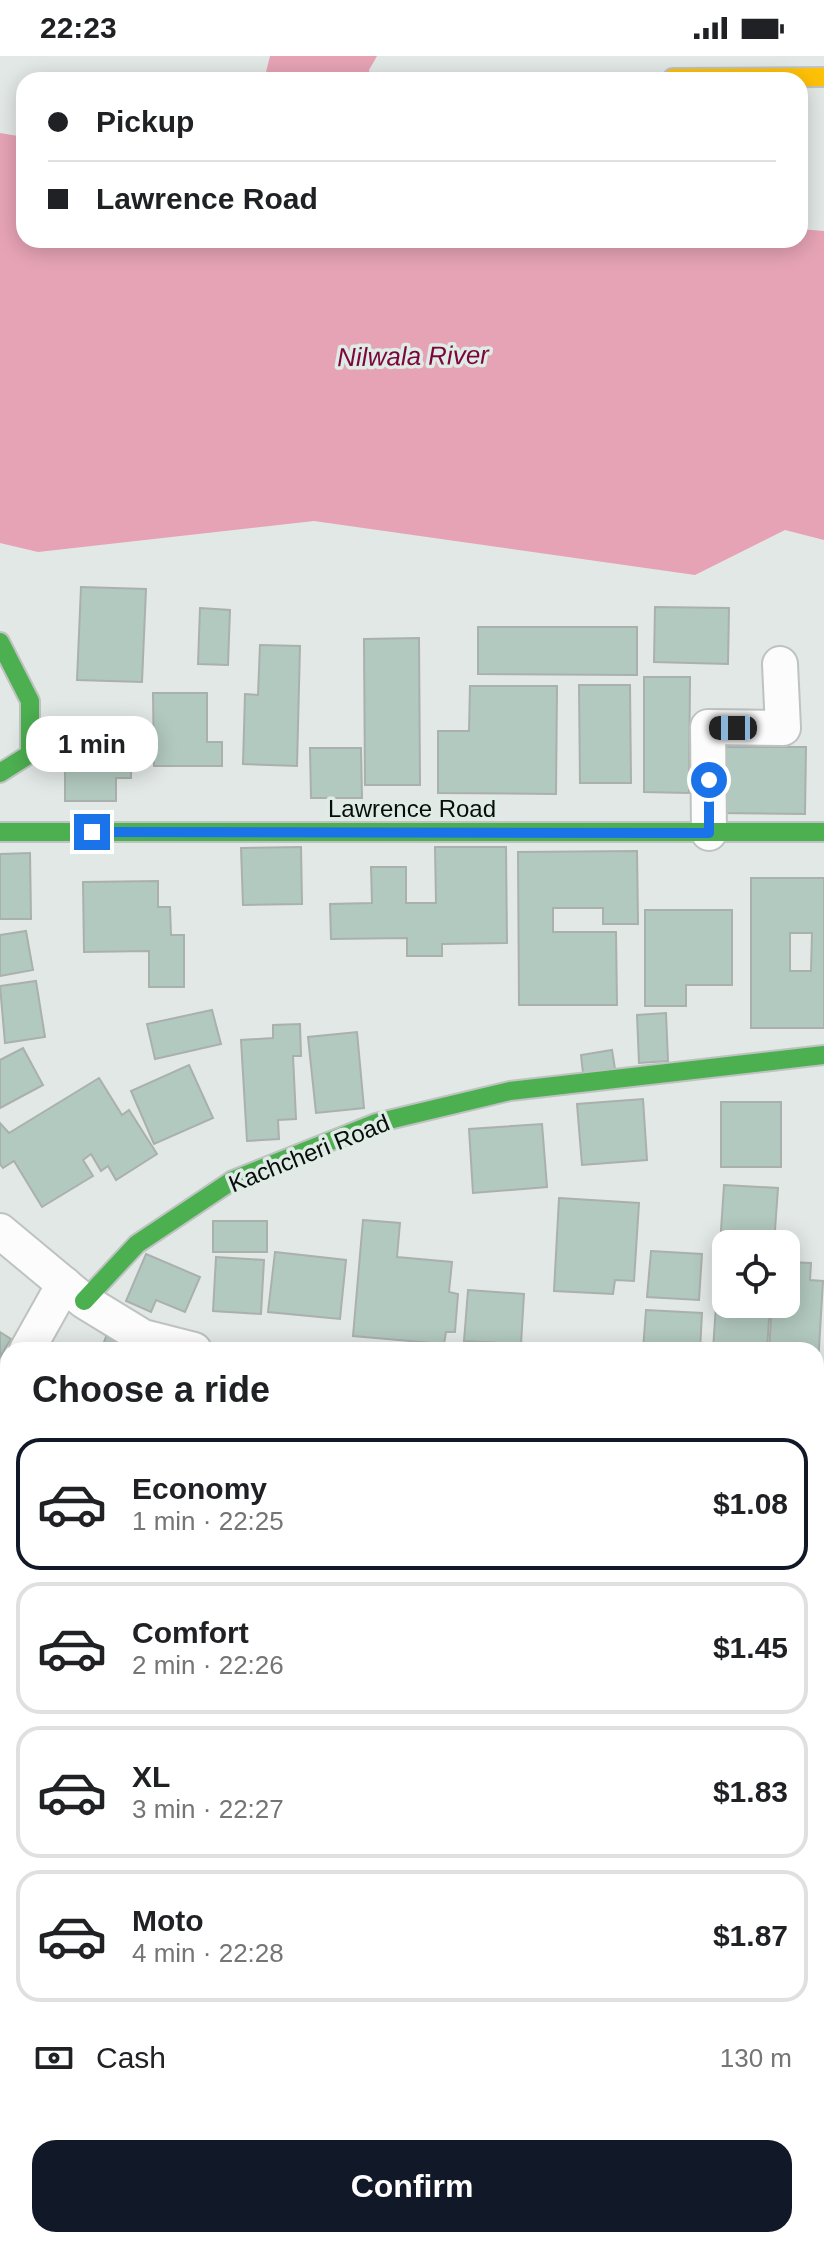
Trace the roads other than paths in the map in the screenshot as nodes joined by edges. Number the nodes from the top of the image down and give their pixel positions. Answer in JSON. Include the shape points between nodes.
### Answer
{"nodes":[{"id":1,"x":0,"y":642,"type":"edge"},
{"id":2,"x":780,"y":664,"type":"dead end"},
{"id":3,"x":0,"y":773,"type":"edge"},
{"id":4,"x":0,"y":832,"type":"edge"},
{"id":5,"x":824,"y":832,"type":"edge"},
{"id":6,"x":709,"y":833,"type":"junction"},
{"id":7,"x":824,"y":1055,"type":"edge"},
{"id":8,"x":0,"y":1231,"type":"edge"},
{"id":9,"x":74,"y":1293,"type":"junction"},
{"id":10,"x":34,"y":1342,"type":"edge"},
{"id":11,"x":163,"y":1342,"type":"edge"}],
"edges":[{"from":1,"to":3,"type":"street","via":[[30,701],[30,754]]},
{"from":2,"to":6,"type":"street","via":[[783,728],[708,727]]},
{"from":4,"to":6,"type":"street","name":"Lawrence Road"},
{"from":5,"to":6,"type":"street","name":"Lawrence Road"},
{"from":7,"to":9,"type":"street","name":"Kachcheri Road","via":[[510,1091],[376,1123],[233,1180]]},
{"from":8,"to":9,"type":"street"},
{"from":9,"to":10,"type":"street"},
{"from":9,"to":11,"type":"street","via":[[143,1337]]}]}
